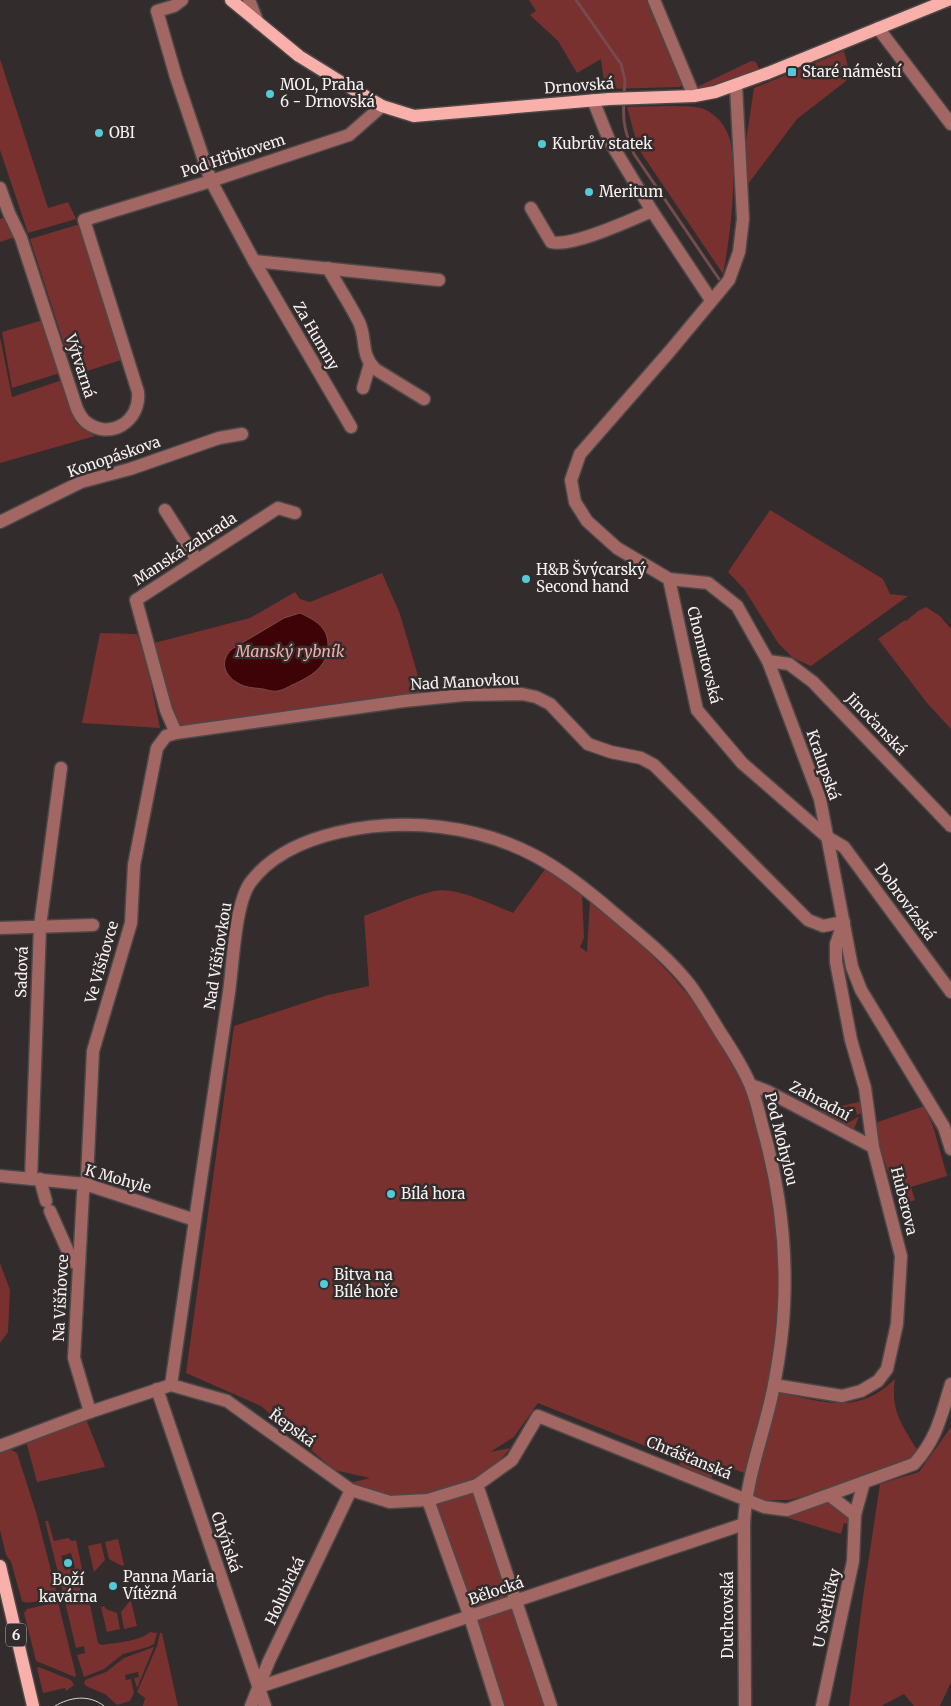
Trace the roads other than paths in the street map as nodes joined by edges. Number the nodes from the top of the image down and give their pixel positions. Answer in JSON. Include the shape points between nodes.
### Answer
{"nodes":[{"id":1,"x":182,"y":0,"type":"edge"},
{"id":2,"x":231,"y":0,"type":"edge"},
{"id":3,"x":249,"y":0,"type":"edge"},
{"id":4,"x":654,"y":0,"type":"edge"},
{"id":5,"x":948,"y":0,"type":"edge"},
{"id":6,"x":258,"y":23,"type":"junction"},
{"id":7,"x":878,"y":28,"type":"junction"},
{"id":8,"x":736,"y":86,"type":"junction"},
{"id":9,"x":694,"y":96,"type":"junction"},
{"id":10,"x":593,"y":100,"type":"junction"},
{"id":11,"x":382,"y":106,"type":"junction"},
{"id":12,"x":951,"y":124,"type":"edge"},
{"id":13,"x":211,"y":181,"type":"junction"},
{"id":14,"x":0,"y":188,"type":"edge"},
{"id":15,"x":532,"y":208,"type":"dead end"},
{"id":16,"x":652,"y":211,"type":"junction"},
{"id":17,"x":84,"y":220,"type":"joint"},
{"id":18,"x":254,"y":261,"type":"junction"},
{"id":19,"x":328,"y":268,"type":"junction"},
{"id":20,"x":438,"y":280,"type":"dead end"},
{"id":21,"x":711,"y":300,"type":"junction"},
{"id":22,"x":370,"y":364,"type":"junction"},
{"id":23,"x":363,"y":388,"type":"dead end"},
{"id":24,"x":424,"y":399,"type":"dead end"},
{"id":25,"x":351,"y":428,"type":"dead end"},
{"id":26,"x":242,"y":434,"type":"dead end"},
{"id":27,"x":165,"y":510,"type":"dead end"},
{"id":28,"x":295,"y":513,"type":"dead end"},
{"id":29,"x":0,"y":522,"type":"edge"},
{"id":30,"x":197,"y":560,"type":"junction"},
{"id":31,"x":669,"y":578,"type":"junction"},
{"id":32,"x":768,"y":661,"type":"junction"},
{"id":33,"x":176,"y":733,"type":"junction"},
{"id":34,"x":156,"y":748,"type":"joint"},
{"id":35,"x":61,"y":768,"type":"dead end"},
{"id":36,"x":951,"y":826,"type":"edge"},
{"id":37,"x":827,"y":837,"type":"junction"},
{"id":38,"x":575,"y":880,"type":"joint"},
{"id":39,"x":844,"y":922,"type":"junction"},
{"id":40,"x":93,"y":925,"type":"dead end"},
{"id":41,"x":40,"y":926,"type":"junction"},
{"id":42,"x":0,"y":928,"type":"edge"},
{"id":43,"x":951,"y":992,"type":"edge"},
{"id":44,"x":751,"y":1086,"type":"junction"},
{"id":45,"x":873,"y":1147,"type":"junction"},
{"id":46,"x":951,"y":1149,"type":"edge"},
{"id":47,"x":0,"y":1176,"type":"edge"},
{"id":48,"x":36,"y":1179,"type":"junction"},
{"id":49,"x":85,"y":1184,"type":"junction"},
{"id":50,"x":195,"y":1220,"type":"junction"},
{"id":51,"x":79,"y":1264,"type":"junction"},
{"id":52,"x":951,"y":1384,"type":"edge"},
{"id":53,"x":171,"y":1385,"type":"junction"},
{"id":54,"x":774,"y":1385,"type":"junction"},
{"id":55,"x":157,"y":1389,"type":"junction"},
{"id":56,"x":90,"y":1412,"type":"junction"},
{"id":57,"x":538,"y":1416,"type":"joint"},
{"id":58,"x":0,"y":1446,"type":"edge"},
{"id":59,"x":864,"y":1482,"type":"junction"},
{"id":60,"x":477,"y":1485,"type":"junction"},
{"id":61,"x":350,"y":1490,"type":"junction"},
{"id":62,"x":829,"y":1495,"type":"junction"},
{"id":63,"x":745,"y":1498,"type":"junction"},
{"id":64,"x":428,"y":1500,"type":"junction"},
{"id":65,"x":855,"y":1515,"type":"junction"},
{"id":66,"x":744,"y":1524,"type":"junction"},
{"id":67,"x":0,"y":1566,"type":"edge"},
{"id":68,"x":517,"y":1601,"type":"junction"},
{"id":69,"x":470,"y":1617,"type":"junction"},
{"id":70,"x":259,"y":1687,"type":"junction"},
{"id":71,"x":33,"y":1705,"type":"edge"},
{"id":72,"x":251,"y":1706,"type":"edge"},
{"id":73,"x":265,"y":1706,"type":"edge"},
{"id":74,"x":498,"y":1706,"type":"edge"},
{"id":75,"x":551,"y":1706,"type":"edge"},
{"id":76,"x":745,"y":1706,"type":"edge"},
{"id":77,"x":822,"y":1706,"type":"edge"}],
"edges":[{"from":1,"to":13,"type":"street","name":"Za Humny","via":[[157,11]]},
{"from":2,"to":6,"type":"main road","name":"Drnovská"},
{"from":3,"to":6,"type":"street"},
{"from":4,"to":9,"type":"street"},
{"from":5,"to":7,"type":"main road","name":"Drnovská"},
{"from":6,"to":11,"type":"main road","name":"Drnovská","via":[[299,56]]},
{"from":7,"to":8,"type":"main road","name":"Drnovská"},
{"from":7,"to":12,"type":"street"},
{"from":8,"to":9,"type":"main road","name":"Drnovská"},
{"from":8,"to":21,"type":"street","via":[[743,219],[738,252],[729,280]]},
{"from":9,"to":10,"type":"main road","name":"Drnovská"},
{"from":10,"to":11,"type":"main road","name":"Drnovská","via":[[414,116]]},
{"from":10,"to":16,"type":"street","via":[[609,140]]},
{"from":11,"to":13,"type":"street","name":"Pod Hřbitovem","via":[[350,135]]},
{"from":13,"to":17,"type":"street","name":"Pod Hřbitovem"},
{"from":13,"to":18,"type":"street","name":"Za Humny"},
{"from":14,"to":17,"type":"street","name":"Výtvarná","via":[[22,238],[77,409],[85,422],[99,429],[116,429],[135,413],[138,392]]},
{"from":15,"to":16,"type":"street","via":[[551,242],[557,244],[613,228]]},
{"from":16,"to":21,"type":"street"},
{"from":18,"to":19,"type":"street"},
{"from":18,"to":25,"type":"street","name":"Za Humny"},
{"from":19,"to":20,"type":"street"},
{"from":19,"to":22,"type":"street","via":[[359,323]]},
{"from":21,"to":31,"type":"street","name":"Kralupská","via":[[580,454],[571,480],[575,502],[587,521],[617,548]]},
{"from":22,"to":23,"type":"street"},
{"from":22,"to":24,"type":"street"},
{"from":26,"to":29,"type":"street","name":"Konopáskova","via":[[219,438],[81,482]]},
{"from":27,"to":30,"type":"street"},
{"from":28,"to":30,"type":"street","name":"Manská zahrada","via":[[278,508]]},
{"from":30,"to":33,"type":"street","name":"Manská zahrada","via":[[136,600],[166,710]]},
{"from":31,"to":32,"type":"street","name":"Kralupská","via":[[708,583],[737,606]]},
{"from":31,"to":37,"type":"street","name":"Chomutovská","via":[[697,710],[742,763]]},
{"from":32,"to":36,"type":"street","name":"Jinočanská","via":[[789,664],[813,682]]},
{"from":32,"to":37,"type":"street","name":"Kralupská","via":[[820,799]]},
{"from":33,"to":34,"type":"street","name":"Nad Manovkou","via":[[166,736]]},
{"from":33,"to":39,"type":"street","name":"Nad Manovkou","via":[[464,695],[522,694],[536,697],[550,704],[588,744],[641,758],[654,765],[808,920],[823,926]]},
{"from":34,"to":49,"type":"street","name":"Ve Višňovce","via":[[134,865],[130,923],[93,1051]]},
{"from":35,"to":41,"type":"street","name":"Sadová"},
{"from":37,"to":39,"type":"street","name":"Kralupská"},
{"from":37,"to":43,"type":"street","name":"Dobrovízská","via":[[844,847]]},
{"from":38,"to":44,"type":"street","name":"Pod Mohylou","via":[[666,958],[689,984]]},
{"from":38,"to":50,"type":"street","name":"Nad Višňovkou","via":[[512,844],[468,830],[421,825],[374,827],[339,833],[306,842],[268,865],[248,886],[238,918]]},
{"from":39,"to":45,"type":"street","name":"Huberova","via":[[836,944],[836,962],[851,1040],[865,1088]]},
{"from":39,"to":46,"type":"street","name":"Kralupská","via":[[852,967],[861,990],[944,1127]]},
{"from":40,"to":41,"type":"street"},
{"from":41,"to":42,"type":"street"},
{"from":41,"to":48,"type":"street","name":"Sadová"},
{"from":44,"to":45,"type":"street","name":"Zahradní","via":[[767,1091]]},
{"from":44,"to":54,"type":"street","name":"Pod Mohylou","via":[[773,1165],[784,1239],[784,1307]]},
{"from":45,"to":54,"type":"street","name":"Huberova","via":[[901,1256],[897,1324],[887,1368],[878,1380],[861,1391],[842,1396]]},
{"from":47,"to":48,"type":"street","name":"K Mohyle"},
{"from":48,"to":49,"type":"street","name":"K Mohyle"},
{"from":48,"to":51,"type":"street","name":"Sadová","via":[[70,1256]]},
{"from":49,"to":50,"type":"street","name":"K Mohyle"},
{"from":49,"to":51,"type":"street","name":"Na Višňovce"},
{"from":50,"to":53,"type":"street","name":"Nad Višňovkou"},
{"from":51,"to":56,"type":"street","name":"Na Višňovce","via":[[74,1358]]},
{"from":52,"to":59,"type":"street","via":[[935,1435],[926,1452],[914,1464]]},
{"from":53,"to":55,"type":"street"},
{"from":53,"to":61,"type":"street","name":"Řepská","via":[[227,1400]]},
{"from":54,"to":63,"type":"street","name":"Pod Mohylou"},
{"from":55,"to":56,"type":"street"},
{"from":55,"to":70,"type":"street","name":"Chýňská"},
{"from":56,"to":58,"type":"street"},
{"from":57,"to":60,"type":"street","name":"Řepská","via":[[512,1460]]},
{"from":57,"to":63,"type":"street","name":"Chrášťanská"},
{"from":59,"to":62,"type":"street","name":"Chrášťanská"},
{"from":59,"to":65,"type":"street","name":"U Světličky"},
{"from":60,"to":64,"type":"street","name":"Řepská"},
{"from":60,"to":68,"type":"street"},
{"from":61,"to":64,"type":"street","name":"Řepská","via":[[390,1502]]},
{"from":61,"to":70,"type":"street","name":"Holubická"},
{"from":62,"to":63,"type":"street","name":"Chrášťanská","via":[[787,1510],[764,1507]]},
{"from":62,"to":65,"type":"street"},
{"from":63,"to":66,"type":"street","name":"Duchcovská"},
{"from":64,"to":69,"type":"street"},
{"from":65,"to":77,"type":"street","name":"U Světličky","via":[[853,1561]]},
{"from":66,"to":68,"type":"street","name":"Bělocká"},
{"from":66,"to":76,"type":"street","name":"Duchcovská"},
{"from":67,"to":71,"type":"main road","number":"6"},
{"from":68,"to":69,"type":"street","name":"Bělocká"},
{"from":68,"to":75,"type":"street"},
{"from":69,"to":70,"type":"street","name":"Bělocká"},
{"from":69,"to":74,"type":"street"},
{"from":70,"to":72,"type":"street","name":"Holubická"},
{"from":70,"to":73,"type":"street","name":"Chýňská"}]}
